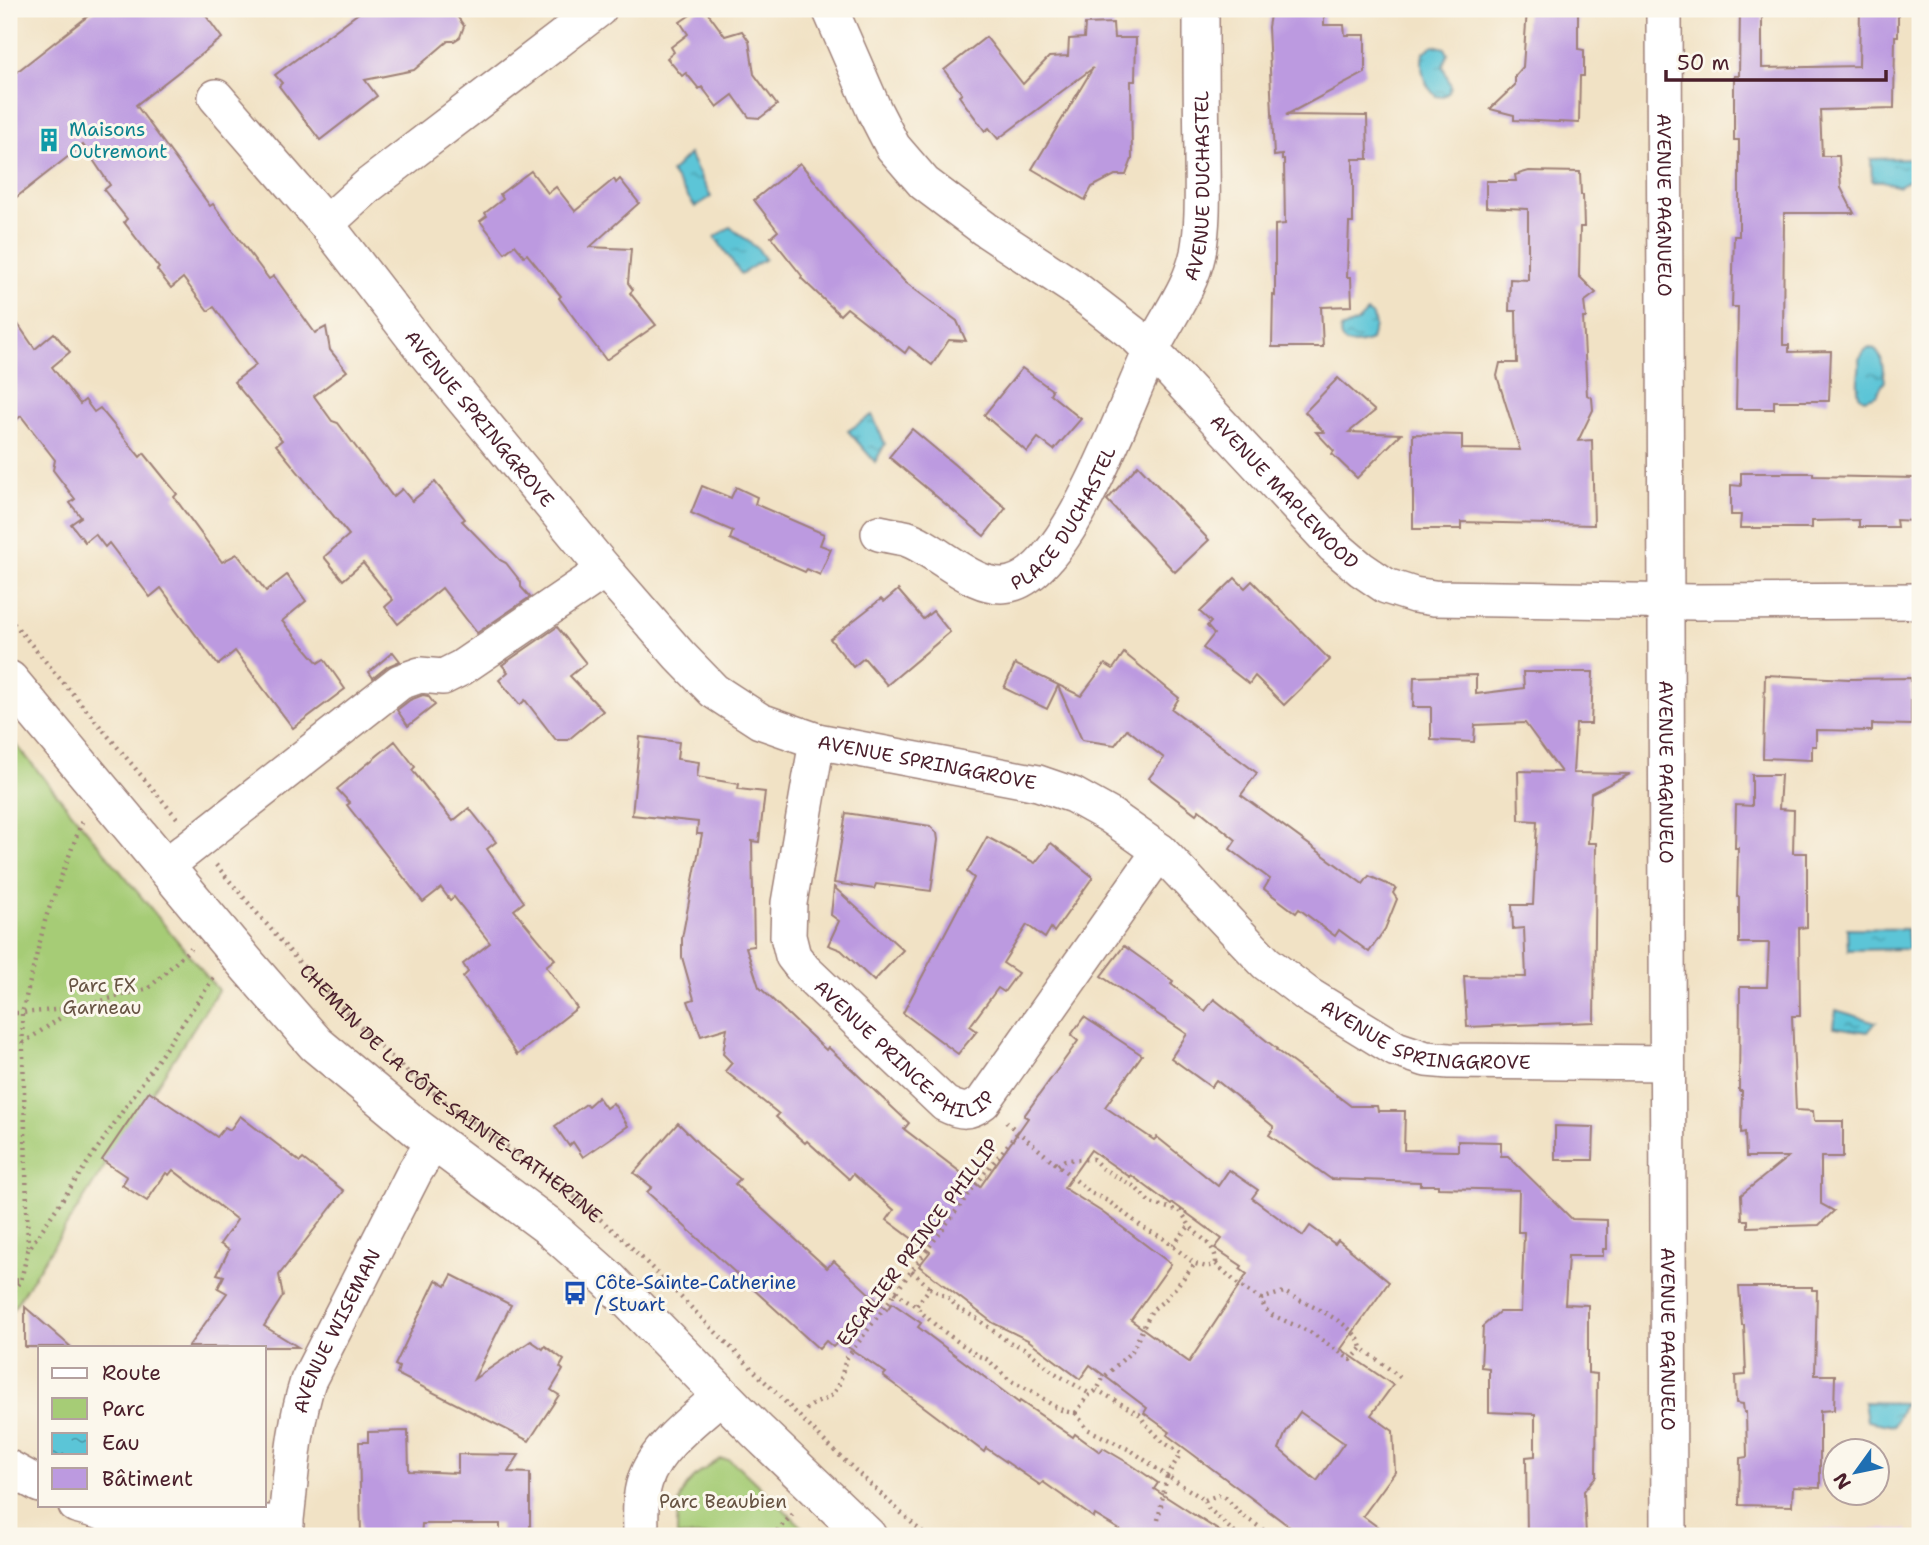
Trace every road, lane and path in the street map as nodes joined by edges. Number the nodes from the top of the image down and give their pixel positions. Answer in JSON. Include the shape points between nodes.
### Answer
{"nodes":[{"id":1,"x":86,"y":9,"type":"edge"},
{"id":2,"x":599,"y":9,"type":"edge"},
{"id":3,"x":830,"y":9,"type":"edge"},
{"id":4,"x":1200,"y":9,"type":"edge"},
{"id":5,"x":1664,"y":9,"type":"edge"},
{"id":6,"x":90,"y":14,"type":"dead end"},
{"id":7,"x":216,"y":97,"type":"dead end"},
{"id":8,"x":326,"y":224,"type":"junction"},
{"id":9,"x":1151,"y":350,"type":"junction"},
{"id":10,"x":878,"y":533,"type":"dead end"},
{"id":11,"x":605,"y":570,"type":"junction"},
{"id":12,"x":1920,"y":601,"type":"edge"},
{"id":13,"x":1667,"y":602,"type":"junction"},
{"id":14,"x":9,"y":618,"type":"edge"},
{"id":15,"x":9,"y":680,"type":"edge"},
{"id":16,"x":817,"y":741,"type":"junction"},
{"id":17,"x":83,"y":818,"type":"dead end"},
{"id":18,"x":196,"y":842,"type":"junction"},
{"id":19,"x":1160,"y":851,"type":"junction"},
{"id":20,"x":166,"y":866,"type":"junction"},
{"id":21,"x":192,"y":947,"type":"dead end"},
{"id":22,"x":216,"y":975,"type":"dead end"},
{"id":23,"x":75,"y":1008,"type":"junction"},
{"id":24,"x":9,"y":1013,"type":"edge"},
{"id":25,"x":22,"y":1013,"type":"junction"},
{"id":26,"x":23,"y":1044,"type":"junction"},
{"id":27,"x":1667,"y":1063,"type":"junction"},
{"id":28,"x":1007,"y":1123,"type":"dead end"},
{"id":29,"x":1019,"y":1131,"type":"junction"},
{"id":30,"x":433,"y":1141,"type":"junction"},
{"id":31,"x":1058,"y":1165,"type":"junction"},
{"id":32,"x":1190,"y":1225,"type":"junction"},
{"id":33,"x":1173,"y":1245,"type":"junction"},
{"id":34,"x":28,"y":1250,"type":"junction"},
{"id":35,"x":1195,"y":1264,"type":"junction"},
{"id":36,"x":1216,"y":1264,"type":"junction"},
{"id":37,"x":912,"y":1271,"type":"junction"},
{"id":38,"x":22,"y":1280,"type":"junction"},
{"id":39,"x":9,"y":1281,"type":"edge"},
{"id":40,"x":930,"y":1289,"type":"junction"},
{"id":41,"x":895,"y":1292,"type":"junction"},
{"id":42,"x":9,"y":1296,"type":"edge"},
{"id":43,"x":1261,"y":1299,"type":"junction"},
{"id":44,"x":916,"y":1306,"type":"junction"},
{"id":45,"x":1362,"y":1348,"type":"junction"},
{"id":46,"x":1401,"y":1378,"type":"dead end"},
{"id":47,"x":1097,"y":1390,"type":"junction"},
{"id":48,"x":1090,"y":1394,"type":"junction"},
{"id":49,"x":722,"y":1395,"type":"junction"},
{"id":50,"x":806,"y":1410,"type":"dead end"},
{"id":51,"x":1076,"y":1413,"type":"junction"},
{"id":52,"x":9,"y":1468,"type":"edge"},
{"id":53,"x":1167,"y":1476,"type":"junction"},
{"id":54,"x":38,"y":1484,"type":"edge"},
{"id":55,"x":1205,"y":1500,"type":"junction"},
{"id":56,"x":80,"y":1506,"type":"edge"},
{"id":57,"x":794,"y":1514,"type":"dead end"},
{"id":58,"x":1158,"y":1520,"type":"dead end"},
{"id":59,"x":285,"y":1530,"type":"edge"},
{"id":60,"x":641,"y":1536,"type":"edge"},
{"id":61,"x":772,"y":1536,"type":"edge"},
{"id":62,"x":867,"y":1536,"type":"edge"},
{"id":63,"x":926,"y":1536,"type":"edge"},
{"id":64,"x":1238,"y":1536,"type":"edge"},
{"id":65,"x":1272,"y":1536,"type":"edge"},
{"id":66,"x":1670,"y":1536,"type":"edge"}],
"edges":[{"from":1,"to":6,"type":"path"},
{"from":2,"to":8,"type":"street","via":[[380,177]]},
{"from":3,"to":9,"type":"street","name":"AVENUE MAPLEWOOD","via":[[893,147],[924,183],[1073,287]]},
{"from":4,"to":9,"type":"street","name":"AVENUE DUCHASTEL","via":[[1201,234],[1190,277]]},
{"from":5,"to":13,"type":"street","name":"AVENUE PAGNUELO"},
{"from":7,"to":8,"type":"street","name":"AVENUE SPRINGGROVE"},
{"from":8,"to":11,"type":"street","name":"AVENUE SPRINGGROVE"},
{"from":9,"to":10,"type":"street","name":"PLACE DUCHASTEL","via":[[1066,535],[1044,564],[1026,577],[994,586],[906,538]]},
{"from":9,"to":13,"type":"street","name":"AVENUE MAPLEWOOD","via":[[1335,546],[1386,586],[1434,598]]},
{"from":11,"to":16,"type":"street","name":"AVENUE SPRINGGROVE","via":[[715,691],[760,721]]},
{"from":11,"to":18,"type":"street","via":[[461,668],[443,677],[420,675],[400,682]]},
{"from":12,"to":13,"type":"street","name":"AVENUE MAPLEWOOD"},
{"from":13,"to":27,"type":"street","name":"AVENUE PAGNUELO"},
{"from":14,"to":18,"type":"path","name":"CHEMIN DE LA CÔTE-SAINTE-CATHERINE"},
{"from":15,"to":20,"type":"main road","name":"CHEMIN DE LA CÔTE-SAINTE-CATHERINE"},
{"from":16,"to":19,"type":"street","name":"AVENUE SPRINGGROVE","via":[[1038,783],[1109,815]]},
{"from":16,"to":19,"type":"street","name":"AVENUE PRINCE-PHILIP","via":[[789,904],[793,956],[945,1104],[960,1111],[974,1110],[983,1102]]},
{"from":17,"to":25,"type":"path","via":[[46,917]]},
{"from":18,"to":20,"type":"street"},
{"from":18,"to":63,"type":"path","name":"CHEMIN DE LA CÔTE-SAINTE-CATHERINE","via":[[373,1041],[454,1109],[561,1185],[624,1240]]},
{"from":19,"to":27,"type":"street","name":"AVENUE SPRINGGROVE","via":[[1266,963],[1308,995],[1396,1049],[1449,1061]]},
{"from":20,"to":30,"type":"main road","name":"CHEMIN DE LA CÔTE-SAINTE-CATHERINE","via":[[316,1044]]},
{"from":21,"to":23,"type":"path","via":[[149,988]]},
{"from":22,"to":34,"type":"path"},
{"from":23,"to":25,"type":"path"},
{"from":23,"to":26,"type":"path"},
{"from":24,"to":25,"type":"path"},
{"from":25,"to":26,"type":"path"},
{"from":26,"to":34,"type":"path"},
{"from":27,"to":66,"type":"street","name":"AVENUE PAGNUELO"},
{"from":28,"to":29,"type":"path","name":"ESCALIER PRINCE PHILLIP"},
{"from":29,"to":31,"type":"path"},
{"from":29,"to":37,"type":"path","name":"ESCALIER PRINCE PHILLIP"},
{"from":30,"to":49,"type":"main road","name":"CHEMIN DE LA CÔTE-SAINTE-CATHERINE","via":[[547,1225],[608,1279]]},
{"from":30,"to":59,"type":"street","name":"AVENUE WISEMAN","via":[[309,1381],[295,1436]]},
{"from":31,"to":32,"type":"path","via":[[1065,1160],[1093,1159],[1150,1203],[1180,1211]]},
{"from":31,"to":33,"type":"path"},
{"from":32,"to":33,"type":"path"},
{"from":32,"to":36,"type":"path","via":[[1211,1246]]},
{"from":33,"to":35,"type":"path"},
{"from":34,"to":38,"type":"path"},
{"from":35,"to":36,"type":"path"},
{"from":35,"to":47,"type":"path","via":[[1152,1310],[1132,1351],[1103,1378]]},
{"from":36,"to":43,"type":"path"},
{"from":37,"to":40,"type":"path"},
{"from":37,"to":41,"type":"path","name":"ESCALIER PRINCE PHILLIP"},
{"from":38,"to":39,"type":"path"},
{"from":38,"to":42,"type":"path"},
{"from":40,"to":44,"type":"path"},
{"from":40,"to":48,"type":"path"},
{"from":41,"to":44,"type":"path"},
{"from":41,"to":50,"type":"path","name":"ESCALIER PRINCE PHILLIP","via":[[846,1359],[837,1390]]},
{"from":43,"to":45,"type":"path","via":[[1284,1292],[1317,1308],[1350,1329]]},
{"from":43,"to":45,"type":"path","via":[[1272,1315],[1310,1332],[1351,1360]]},
{"from":44,"to":51,"type":"path","via":[[929,1321],[989,1360],[1014,1383],[1062,1412]]},
{"from":45,"to":46,"type":"path"},
{"from":47,"to":48,"type":"path"},
{"from":47,"to":53,"type":"path","via":[[1139,1414],[1181,1453]]},
{"from":48,"to":51,"type":"path"},
{"from":49,"to":60,"type":"street","via":[[671,1442],[649,1471],[641,1500]]},
{"from":49,"to":62,"type":"main road","name":"CHEMIN DE LA CÔTE-SAINTE-CATHERINE"},
{"from":51,"to":53,"type":"path","via":[[1087,1429],[1132,1451]]},
{"from":52,"to":54,"type":"street"},
{"from":53,"to":55,"type":"path"},
{"from":53,"to":58,"type":"path"},
{"from":55,"to":64,"type":"path"},
{"from":55,"to":65,"type":"path","via":[[1225,1497]]},
{"from":56,"to":59,"type":"street","via":[[113,1515]]},
{"from":57,"to":61,"type":"path"}]}
